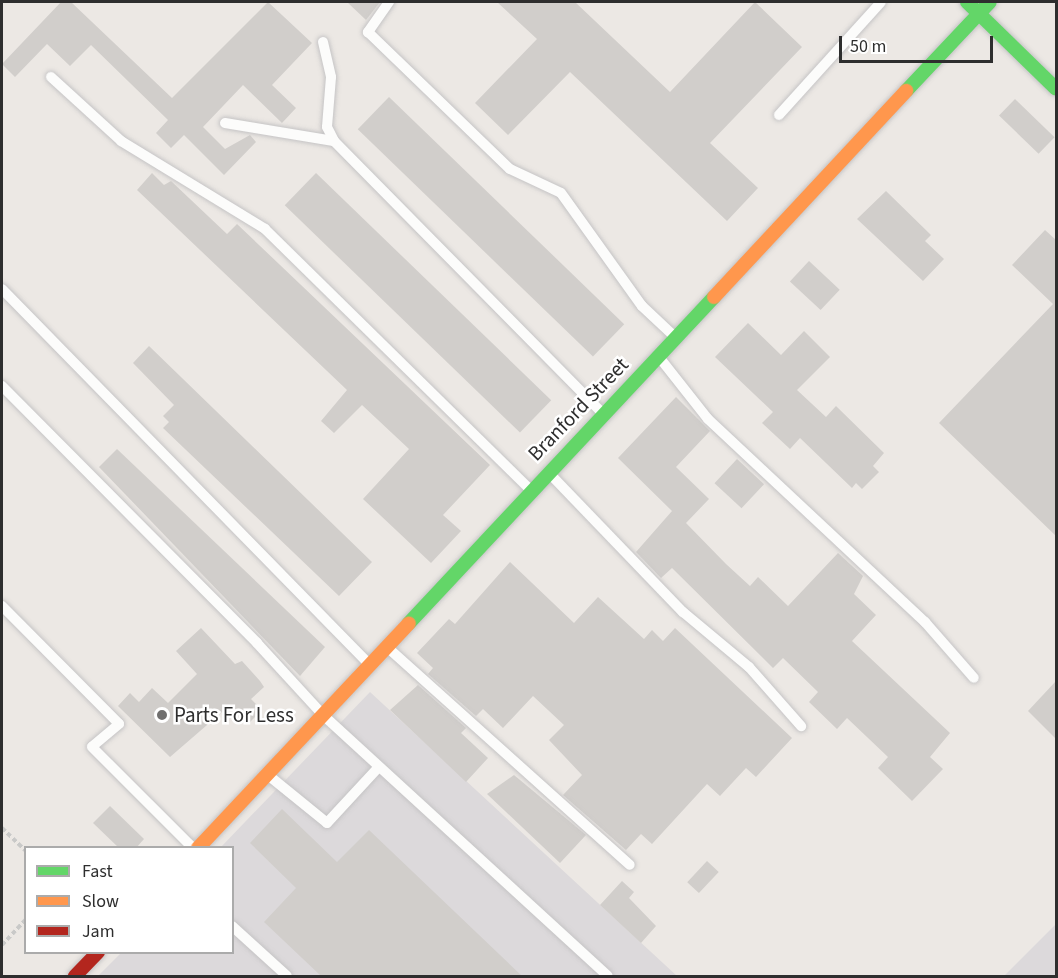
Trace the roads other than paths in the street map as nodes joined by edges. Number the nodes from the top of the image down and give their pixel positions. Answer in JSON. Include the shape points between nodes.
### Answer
{"nodes":[{"id":1,"x":389,"y":2,"type":"edge"},
{"id":2,"x":881,"y":2,"type":"edge"},
{"id":3,"x":967,"y":2,"type":"edge"},
{"id":4,"x":990,"y":2,"type":"edge"},
{"id":5,"x":978,"y":13,"type":"junction"},
{"id":6,"x":323,"y":42,"type":"dead end"},
{"id":7,"x":51,"y":77,"type":"dead end"},
{"id":8,"x":1056,"y":89,"type":"edge"},
{"id":9,"x":779,"y":115,"type":"dead end"},
{"id":10,"x":225,"y":123,"type":"dead end"},
{"id":11,"x":334,"y":141,"type":"junction"},
{"id":12,"x":2,"y":289,"type":"edge"},
{"id":13,"x":678,"y":339,"type":"junction"},
{"id":14,"x":659,"y":357,"type":"junction"},
{"id":15,"x":2,"y":386,"type":"edge"},
{"id":16,"x":601,"y":412,"type":"junction"},
{"id":17,"x":547,"y":472,"type":"junction"},
{"id":18,"x":530,"y":489,"type":"junction"},
{"id":19,"x":2,"y":606,"type":"edge"},
{"id":20,"x":386,"y":646,"type":"junction"},
{"id":21,"x":369,"y":664,"type":"junction"},
{"id":22,"x":974,"y":678,"type":"dead end"},
{"id":23,"x":323,"y":715,"type":"junction"},
{"id":24,"x":801,"y":726,"type":"dead end"},
{"id":25,"x":378,"y":768,"type":"junction"},
{"id":26,"x":266,"y":773,"type":"junction"},
{"id":27,"x":191,"y":846,"type":"edge"},
{"id":28,"x":200,"y":846,"type":"edge"},
{"id":29,"x":630,"y":865,"type":"dead end"},
{"id":30,"x":234,"y":928,"type":"edge"},
{"id":31,"x":96,"y":954,"type":"edge"},
{"id":32,"x":75,"y":976,"type":"edge"},
{"id":33,"x":287,"y":976,"type":"edge"},
{"id":34,"x":608,"y":976,"type":"edge"}],
"edges":[{"from":1,"to":13,"type":"lane","via":[[368,32],[510,169],[561,194],[642,306]]},
{"from":2,"to":9,"type":"lane"},
{"from":3,"to":5,"type":"main road"},
{"from":4,"to":5,"type":"main road","name":"Branford Street"},
{"from":5,"to":8,"type":"main road"},
{"from":5,"to":13,"type":"main road","name":"Branford Street"},
{"from":6,"to":11,"type":"lane","via":[[331,77],[327,126]]},
{"from":7,"to":18,"type":"lane","via":[[122,141],[265,229]]},
{"from":10,"to":11,"type":"lane"},
{"from":11,"to":16,"type":"lane"},
{"from":12,"to":21,"type":"lane"},
{"from":13,"to":14,"type":"main road","name":"Branford Street"},
{"from":14,"to":16,"type":"main road","name":"Branford Street"},
{"from":14,"to":22,"type":"lane","via":[[708,419],[925,622]]},
{"from":15,"to":23,"type":"lane","via":[[257,643]]},
{"from":16,"to":17,"type":"main road","name":"Branford Street"},
{"from":17,"to":18,"type":"main road","name":"Branford Street"},
{"from":17,"to":24,"type":"lane","via":[[683,612],[749,668]]},
{"from":18,"to":20,"type":"main road","name":"Branford Street"},
{"from":19,"to":27,"type":"lane","via":[[119,724],[92,747]]},
{"from":20,"to":21,"type":"main road","name":"Branford Street"},
{"from":20,"to":29,"type":"lane"},
{"from":21,"to":23,"type":"main road","name":"Branford Street"},
{"from":23,"to":25,"type":"lane"},
{"from":23,"to":26,"type":"main road","name":"Branford Street"},
{"from":25,"to":26,"type":"lane","via":[[327,823]]},
{"from":25,"to":34,"type":"lane"},
{"from":26,"to":28,"type":"main road","name":"Branford Street"},
{"from":30,"to":33,"type":"lane"},
{"from":31,"to":32,"type":"main road"}]}
